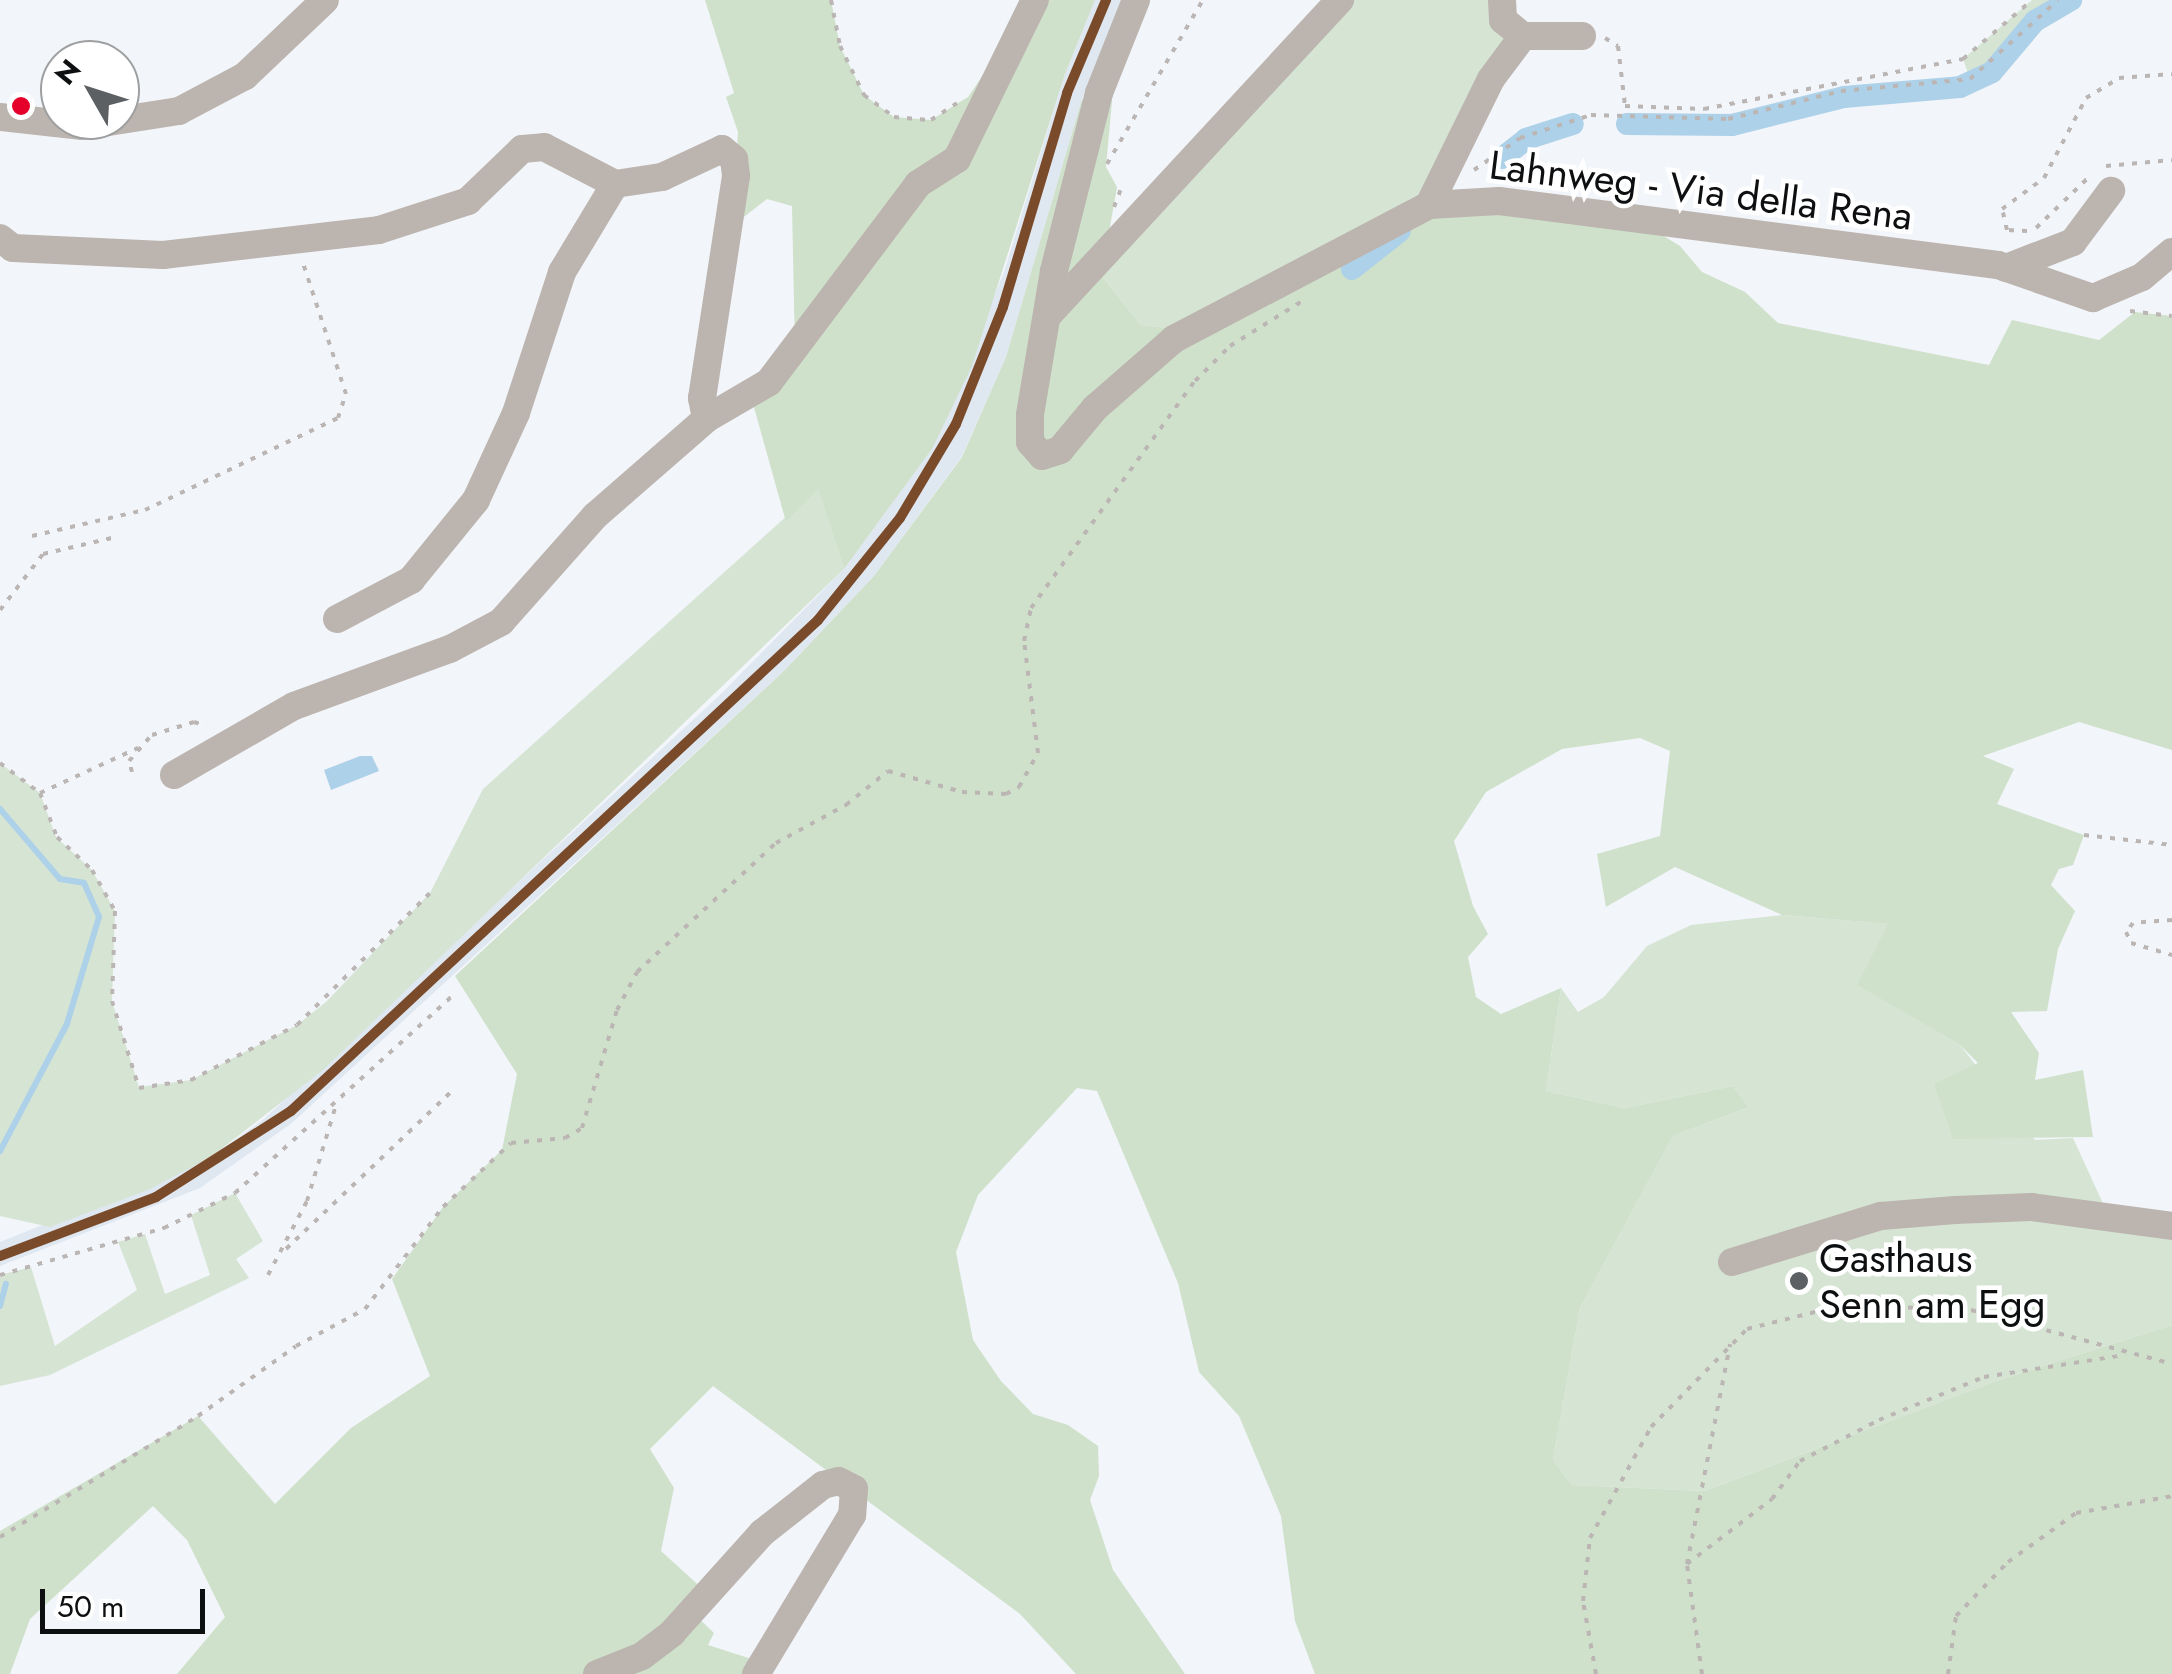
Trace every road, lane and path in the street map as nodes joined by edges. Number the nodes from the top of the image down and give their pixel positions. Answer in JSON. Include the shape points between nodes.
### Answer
{"nodes":[{"id":1,"x":325,"y":0,"type":"edge"},
{"id":2,"x":831,"y":0,"type":"edge"},
{"id":3,"x":1036,"y":0,"type":"edge"},
{"id":4,"x":1136,"y":0,"type":"edge"},
{"id":5,"x":1203,"y":0,"type":"edge"},
{"id":6,"x":1340,"y":0,"type":"edge"},
{"id":7,"x":1502,"y":0,"type":"edge"},
{"id":8,"x":2032,"y":0,"type":"edge"},
{"id":9,"x":2058,"y":0,"type":"edge"},
{"id":10,"x":1522,"y":36,"type":"junction"},
{"id":11,"x":1582,"y":36,"type":"joint"},
{"id":12,"x":2172,"y":74,"type":"edge"},
{"id":13,"x":968,"y":97,"type":"dead end"},
{"id":14,"x":0,"y":117,"type":"edge"},
{"id":15,"x":1109,"y":134,"type":"dead end"},
{"id":16,"x":2172,"y":160,"type":"edge"},
{"id":17,"x":1470,"y":173,"type":"dead end"},
{"id":18,"x":615,"y":184,"type":"junction"},
{"id":19,"x":2117,"y":200,"type":"dead end"},
{"id":20,"x":1430,"y":205,"type":"junction"},
{"id":21,"x":0,"y":238,"type":"edge"},
{"id":22,"x":296,"y":240,"type":"junction"},
{"id":23,"x":2172,"y":252,"type":"edge"},
{"id":24,"x":2006,"y":268,"type":"junction"},
{"id":25,"x":1313,"y":293,"type":"dead end"},
{"id":26,"x":1050,"y":314,"type":"junction"},
{"id":27,"x":706,"y":419,"type":"junction"},
{"id":28,"x":32,"y":536,"type":"dead end"},
{"id":29,"x":116,"y":537,"type":"dead end"},
{"id":30,"x":0,"y":610,"type":"edge"},
{"id":31,"x":337,"y":620,"type":"dead end"},
{"id":32,"x":231,"y":742,"type":"junction"},
{"id":33,"x":138,"y":748,"type":"junction"},
{"id":34,"x":0,"y":763,"type":"edge"},
{"id":35,"x":132,"y":772,"type":"dead end"},
{"id":36,"x":174,"y":775,"type":"dead end"},
{"id":37,"x":40,"y":793,"type":"junction"},
{"id":38,"x":2084,"y":834,"type":"dead end"},
{"id":39,"x":2172,"y":846,"type":"edge"},
{"id":40,"x":430,"y":893,"type":"dead end"},
{"id":41,"x":2172,"y":920,"type":"edge"},
{"id":42,"x":2172,"y":955,"type":"edge"},
{"id":43,"x":453,"y":996,"type":"dead end"},
{"id":44,"x":451,"y":1092,"type":"dead end"},
{"id":45,"x":336,"y":1105,"type":"junction"},
{"id":46,"x":2172,"y":1226,"type":"edge"},
{"id":47,"x":286,"y":1249,"type":"junction"},
{"id":48,"x":1732,"y":1262,"type":"dead end"},
{"id":49,"x":0,"y":1275,"type":"edge"},
{"id":50,"x":268,"y":1275,"type":"dead end"},
{"id":51,"x":1730,"y":1342,"type":"junction"},
{"id":52,"x":2129,"y":1355,"type":"junction"},
{"id":53,"x":2172,"y":1364,"type":"edge"},
{"id":54,"x":2172,"y":1496,"type":"edge"},
{"id":55,"x":0,"y":1537,"type":"edge"},
{"id":56,"x":1688,"y":1564,"type":"junction"},
{"id":57,"x":597,"y":1674,"type":"edge"},
{"id":58,"x":756,"y":1674,"type":"edge"},
{"id":59,"x":1596,"y":1674,"type":"edge"},
{"id":60,"x":1702,"y":1674,"type":"edge"},
{"id":61,"x":1948,"y":1674,"type":"edge"}],
"edges":[{"from":1,"to":14,"type":"street","via":[[246,76],[179,111],[83,126]]},
{"from":2,"to":13,"type":"path","via":[[840,46],[864,95],[894,118],[931,120]]},
{"from":3,"to":27,"type":"street","via":[[958,160],[918,184],[769,382]]},
{"from":4,"to":26,"type":"street","via":[[1099,93],[1054,271]]},
{"from":5,"to":15,"type":"path","via":[[1106,166]]},
{"from":6,"to":26,"type":"street"},
{"from":7,"to":10,"type":"street","via":[[1503,20]]},
{"from":8,"to":11,"type":"path","via":[[1962,59],[1704,109],[1625,106],[1618,46]]},
{"from":9,"to":17,"type":"path","via":[[1970,79],[1842,92],[1728,120],[1591,116],[1520,138]]},
{"from":10,"to":11,"type":"street"},
{"from":10,"to":20,"type":"street","name":"Lahnweg - Via della Rena","via":[[1491,78]]},
{"from":12,"to":16,"type":"path","via":[[2142,72],[2100,86],[2086,98],[2044,178],[1998,216],[2008,230],[2030,231],[2110,164]]},
{"from":18,"to":22,"type":"street","via":[[544,147],[522,149],[479,193],[436,216]]},
{"from":18,"to":27,"type":"street","via":[[662,176],[711,150],[722,149],[734,160],[730,241],[702,398]]},
{"from":18,"to":31,"type":"street","via":[[562,272],[516,414],[476,500],[411,580]]},
{"from":19,"to":24,"type":"street","via":[[2059,252]]},
{"from":20,"to":24,"type":"street","name":"Lahnweg - Via della Rena","via":[[1499,202],[1613,214]]},
{"from":20,"to":26,"type":"street","via":[[1174,339],[1095,408],[1060,450],[1042,456],[1030,442],[1030,416]]},
{"from":21,"to":22,"type":"street","via":[[13,248],[163,255]]},
{"from":22,"to":28,"type":"path","via":[[346,394],[338,418],[145,510]]},
{"from":23,"to":24,"type":"street","name":"Lahnweg - Via della Rena","via":[[2142,277],[2093,298]]},
{"from":25,"to":55,"type":"path","via":[[1230,346],[1195,381],[1042,591],[1024,641],[1038,753],[1028,777],[1006,794],[988,795],[888,771],[846,805],[776,843],[637,972],[617,1010],[582,1128],[565,1138],[511,1143],[444,1207],[365,1309],[296,1346],[198,1416]]},
{"from":27,"to":32,"type":"street","via":[[595,516],[501,622],[450,649],[294,706]]},
{"from":29,"to":30,"type":"path","via":[[43,554]]},
{"from":32,"to":33,"type":"path","via":[[194,722],[168,727]]},
{"from":32,"to":36,"type":"street"},
{"from":33,"to":35,"type":"path"},
{"from":33,"to":37,"type":"path"},
{"from":34,"to":37,"type":"path"},
{"from":37,"to":40,"type":"path","via":[[56,837],[92,870],[115,911],[112,1000],[140,1088],[191,1080],[298,1026]]},
{"from":38,"to":39,"type":"path"},
{"from":41,"to":42,"type":"path","via":[[2133,923],[2126,932],[2131,943]]},
{"from":43,"to":45,"type":"path"},
{"from":44,"to":47,"type":"path"},
{"from":45,"to":47,"type":"path"},
{"from":45,"to":49,"type":"path","via":[[235,1193],[164,1228]]},
{"from":46,"to":48,"type":"street","via":[[2032,1207],[1881,1216]]},
{"from":47,"to":50,"type":"path"},
{"from":51,"to":52,"type":"path","via":[[1747,1329],[1843,1304],[1971,1310]]},
{"from":51,"to":56,"type":"path"},
{"from":51,"to":59,"type":"path","via":[[1651,1427],[1590,1538],[1583,1601]]},
{"from":52,"to":53,"type":"path"},
{"from":52,"to":56,"type":"path","via":[[1984,1377],[1879,1420],[1800,1461],[1772,1499]]},
{"from":54,"to":61,"type":"path","via":[[2076,1513],[2008,1562],[1956,1616]]},
{"from":56,"to":60,"type":"path"},
{"from":57,"to":58,"type":"street","via":[[642,1656],[762,1534],[824,1485],[839,1481],[854,1489],[852,1515]]}]}
